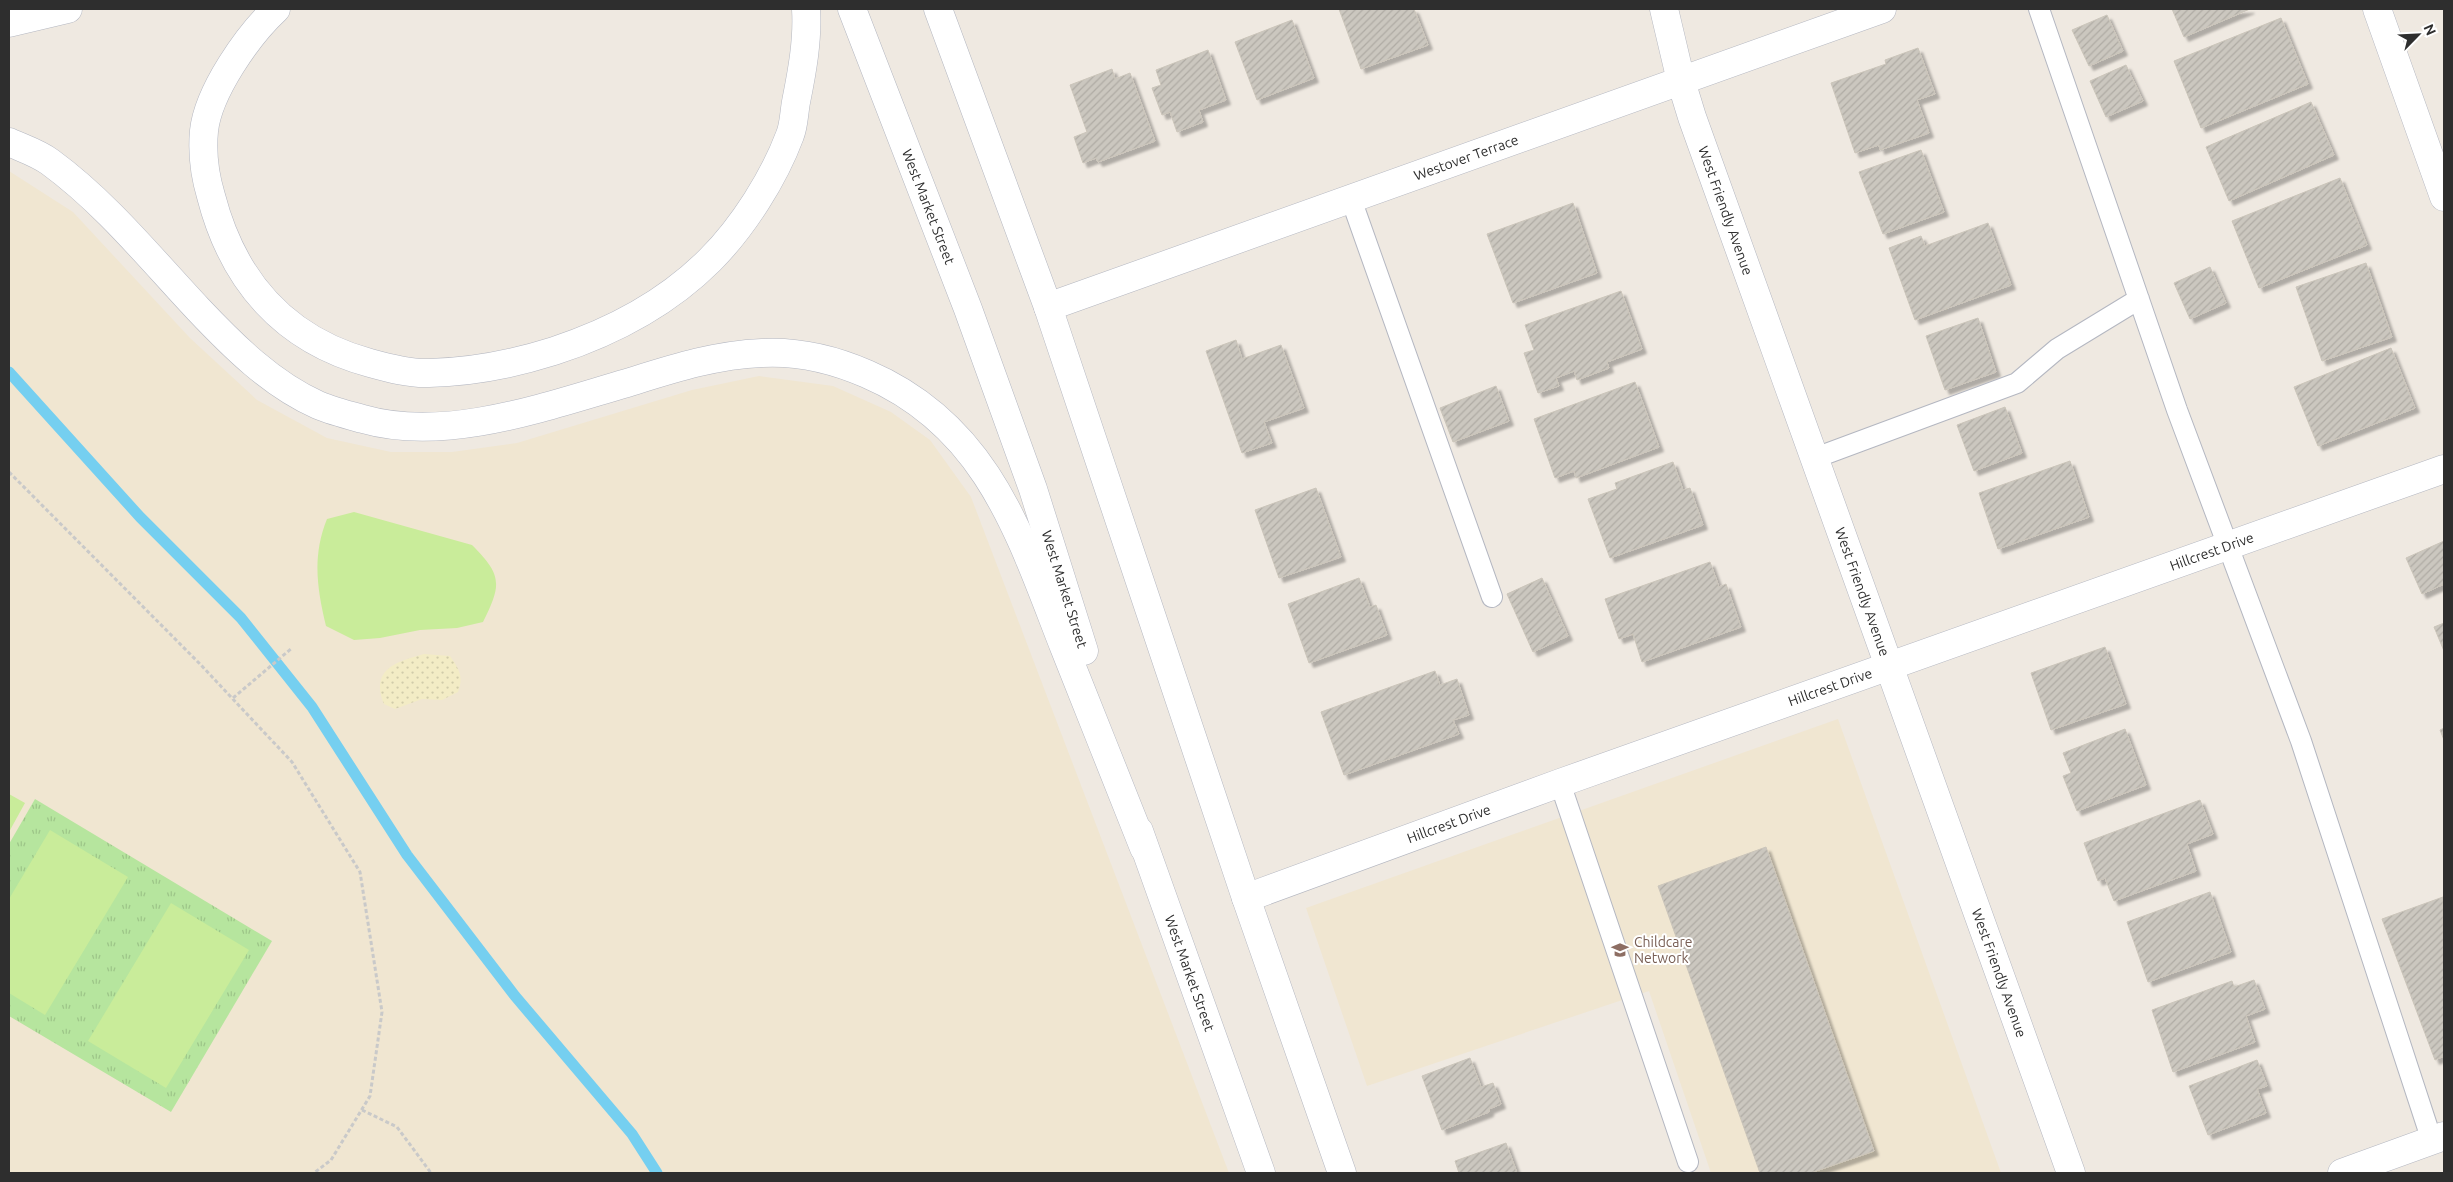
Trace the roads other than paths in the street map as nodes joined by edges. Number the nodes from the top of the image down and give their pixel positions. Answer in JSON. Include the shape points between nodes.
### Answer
{"nodes":[{"id":1,"x":68,"y":9,"type":"edge"},
{"id":2,"x":276,"y":9,"type":"edge"},
{"id":3,"x":806,"y":9,"type":"edge"},
{"id":4,"x":852,"y":9,"type":"edge"},
{"id":5,"x":938,"y":9,"type":"edge"},
{"id":6,"x":1664,"y":9,"type":"edge"},
{"id":7,"x":1882,"y":9,"type":"edge"},
{"id":8,"x":2039,"y":9,"type":"edge"},
{"id":9,"x":2377,"y":9,"type":"edge"},
{"id":10,"x":9,"y":23,"type":"edge"},
{"id":11,"x":1681,"y":81,"type":"junction"},
{"id":12,"x":9,"y":142,"type":"edge"},
{"id":13,"x":2444,"y":197,"type":"edge"},
{"id":14,"x":1351,"y":199,"type":"junction"},
{"id":15,"x":2139,"y":299,"type":"junction"},
{"id":16,"x":1048,"y":307,"type":"junction"},
{"id":17,"x":1815,"y":458,"type":"junction"},
{"id":18,"x":2444,"y":470,"type":"edge"},
{"id":19,"x":2228,"y":546,"type":"junction"},
{"id":20,"x":1492,"y":597,"type":"dead end"},
{"id":21,"x":1890,"y":666,"type":"junction"},
{"id":22,"x":1560,"y":783,"type":"junction"},
{"id":23,"x":1144,"y":848,"type":"junction"},
{"id":24,"x":1246,"y":898,"type":"junction"},
{"id":25,"x":1224,"y":1074,"type":"junction"},
{"id":26,"x":2438,"y":1139,"type":"edge"},
{"id":27,"x":1688,"y":1162,"type":"dead end"},
{"id":28,"x":1261,"y":1173,"type":"edge"},
{"id":29,"x":1282,"y":1173,"type":"edge"},
{"id":30,"x":1342,"y":1173,"type":"edge"},
{"id":31,"x":2071,"y":1173,"type":"edge"},
{"id":32,"x":2342,"y":1173,"type":"edge"}],
"edges":[{"from":1,"to":10,"type":"main road"},
{"from":2,"to":3,"type":"main road","via":[[234,59],[215,94],[204,130],[206,177],[218,223],[238,267],[271,308],[302,335],[343,356],[426,374],[520,362],[578,343],[636,317],[676,290],[711,260],[740,225],[791,133],[802,71]]},
{"from":4,"to":23,"type":"main road","name":"West Market Street","via":[[968,309],[1033,489]]},
{"from":5,"to":16,"type":"main road"},
{"from":6,"to":11,"type":"main road","name":"West Friendly Avenue"},
{"from":7,"to":11,"type":"main road","name":"Westover Terrace"},
{"from":8,"to":15,"type":"lane"},
{"from":9,"to":13,"type":"main road"},
{"from":11,"to":14,"type":"main road","name":"Westover Terrace"},
{"from":11,"to":17,"type":"main road","name":"West Friendly Avenue"},
{"from":12,"to":23,"type":"main road","via":[[48,160],[90,197],[234,347],[276,380],[318,405],[367,420],[410,427],[470,422],[538,410],[717,356],[766,352],[812,357],[850,367],[893,385],[959,437],[981,466],[1018,530]]},
{"from":14,"to":16,"type":"main road","name":"Westover Terrace"},
{"from":14,"to":20,"type":"lane"},
{"from":15,"to":17,"type":"lane","via":[[2058,349],[2017,383]]},
{"from":15,"to":19,"type":"lane"},
{"from":16,"to":24,"type":"main road"},
{"from":17,"to":21,"type":"main road","name":"West Friendly Avenue"},
{"from":18,"to":19,"type":"main road","name":"Hillcrest Drive"},
{"from":19,"to":21,"type":"main road","name":"Hillcrest Drive"},
{"from":19,"to":26,"type":"lane","via":[[2301,741]]},
{"from":21,"to":22,"type":"main road","name":"Hillcrest Drive"},
{"from":21,"to":31,"type":"main road","name":"West Friendly Avenue"},
{"from":22,"to":24,"type":"main road","name":"Hillcrest Drive"},
{"from":22,"to":27,"type":"lane"},
{"from":23,"to":25,"type":"main road","name":"West Market Street"},
{"from":24,"to":30,"type":"main road"},
{"from":25,"to":28,"type":"main road","name":"West Market Street"},
{"from":25,"to":29,"type":"main road"},
{"from":26,"to":32,"type":"main road"}]}
